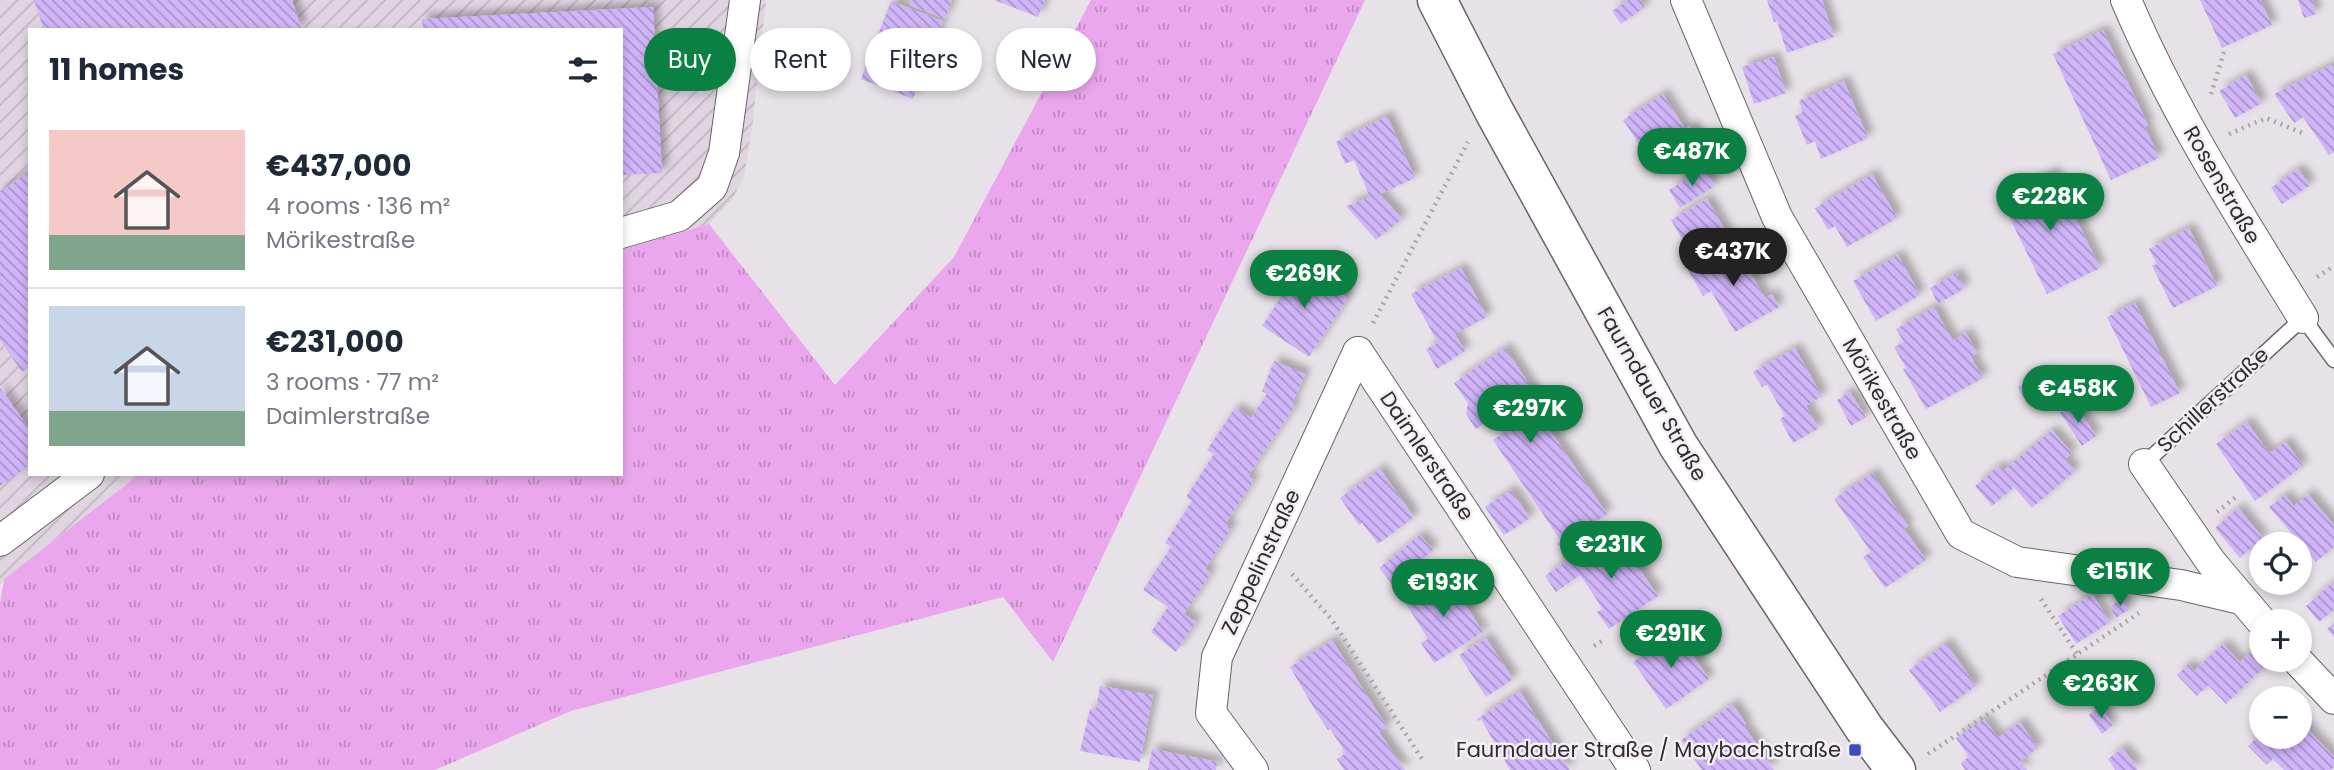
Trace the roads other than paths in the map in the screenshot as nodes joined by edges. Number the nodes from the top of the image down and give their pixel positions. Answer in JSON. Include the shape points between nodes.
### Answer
{"nodes":[{"id":1,"x":745,"y":0,"type":"edge"},
{"id":2,"x":1437,"y":0,"type":"edge"},
{"id":3,"x":1686,"y":0,"type":"edge"},
{"id":4,"x":2126,"y":0,"type":"edge"},
{"id":5,"x":623,"y":232,"type":"edge"},
{"id":6,"x":2303,"y":318,"type":"junction"},
{"id":7,"x":1358,"y":352,"type":"joint"},
{"id":8,"x":2334,"y":360,"type":"edge"},
{"id":9,"x":2144,"y":464,"type":"joint"},
{"id":10,"x":86,"y":476,"type":"edge"},
{"id":11,"x":0,"y":541,"type":"edge"},
{"id":12,"x":2240,"y":599,"type":"junction"},
{"id":13,"x":2250,"y":609,"type":"edge"},
{"id":14,"x":2308,"y":672,"type":"edge"},
{"id":15,"x":2334,"y":699,"type":"edge"},
{"id":16,"x":1253,"y":770,"type":"edge"},
{"id":17,"x":1635,"y":770,"type":"edge"},
{"id":18,"x":1896,"y":770,"type":"edge"}],
"edges":[{"from":1,"to":5,"type":"street","via":[[724,153],[712,187],[679,216]]},
{"from":2,"to":18,"type":"street","name":"Faurndauer Straße","via":[[1678,445]]},
{"from":3,"to":12,"type":"street","name":"Mörikestraße","via":[[1777,217],[1961,534],[2017,562],[2181,585]]},
{"from":4,"to":6,"type":"street","name":"Rosenstraße","via":[[2154,65],[2199,147]]},
{"from":6,"to":8,"type":"lane","name":"Rosenstraße"},
{"from":6,"to":9,"type":"lane","name":"Schillerstraße"},
{"from":7,"to":16,"type":"street","name":"Zeppelinstraße","via":[[1217,657],[1211,713]]},
{"from":7,"to":17,"type":"street","name":"Daimlerstraße"},
{"from":9,"to":12,"type":"street","name":"Schillerstraße"},
{"from":10,"to":11,"type":"street"},
{"from":12,"to":13,"type":"street","name":"Schillerstraße"},
{"from":14,"to":15,"type":"street"}]}
